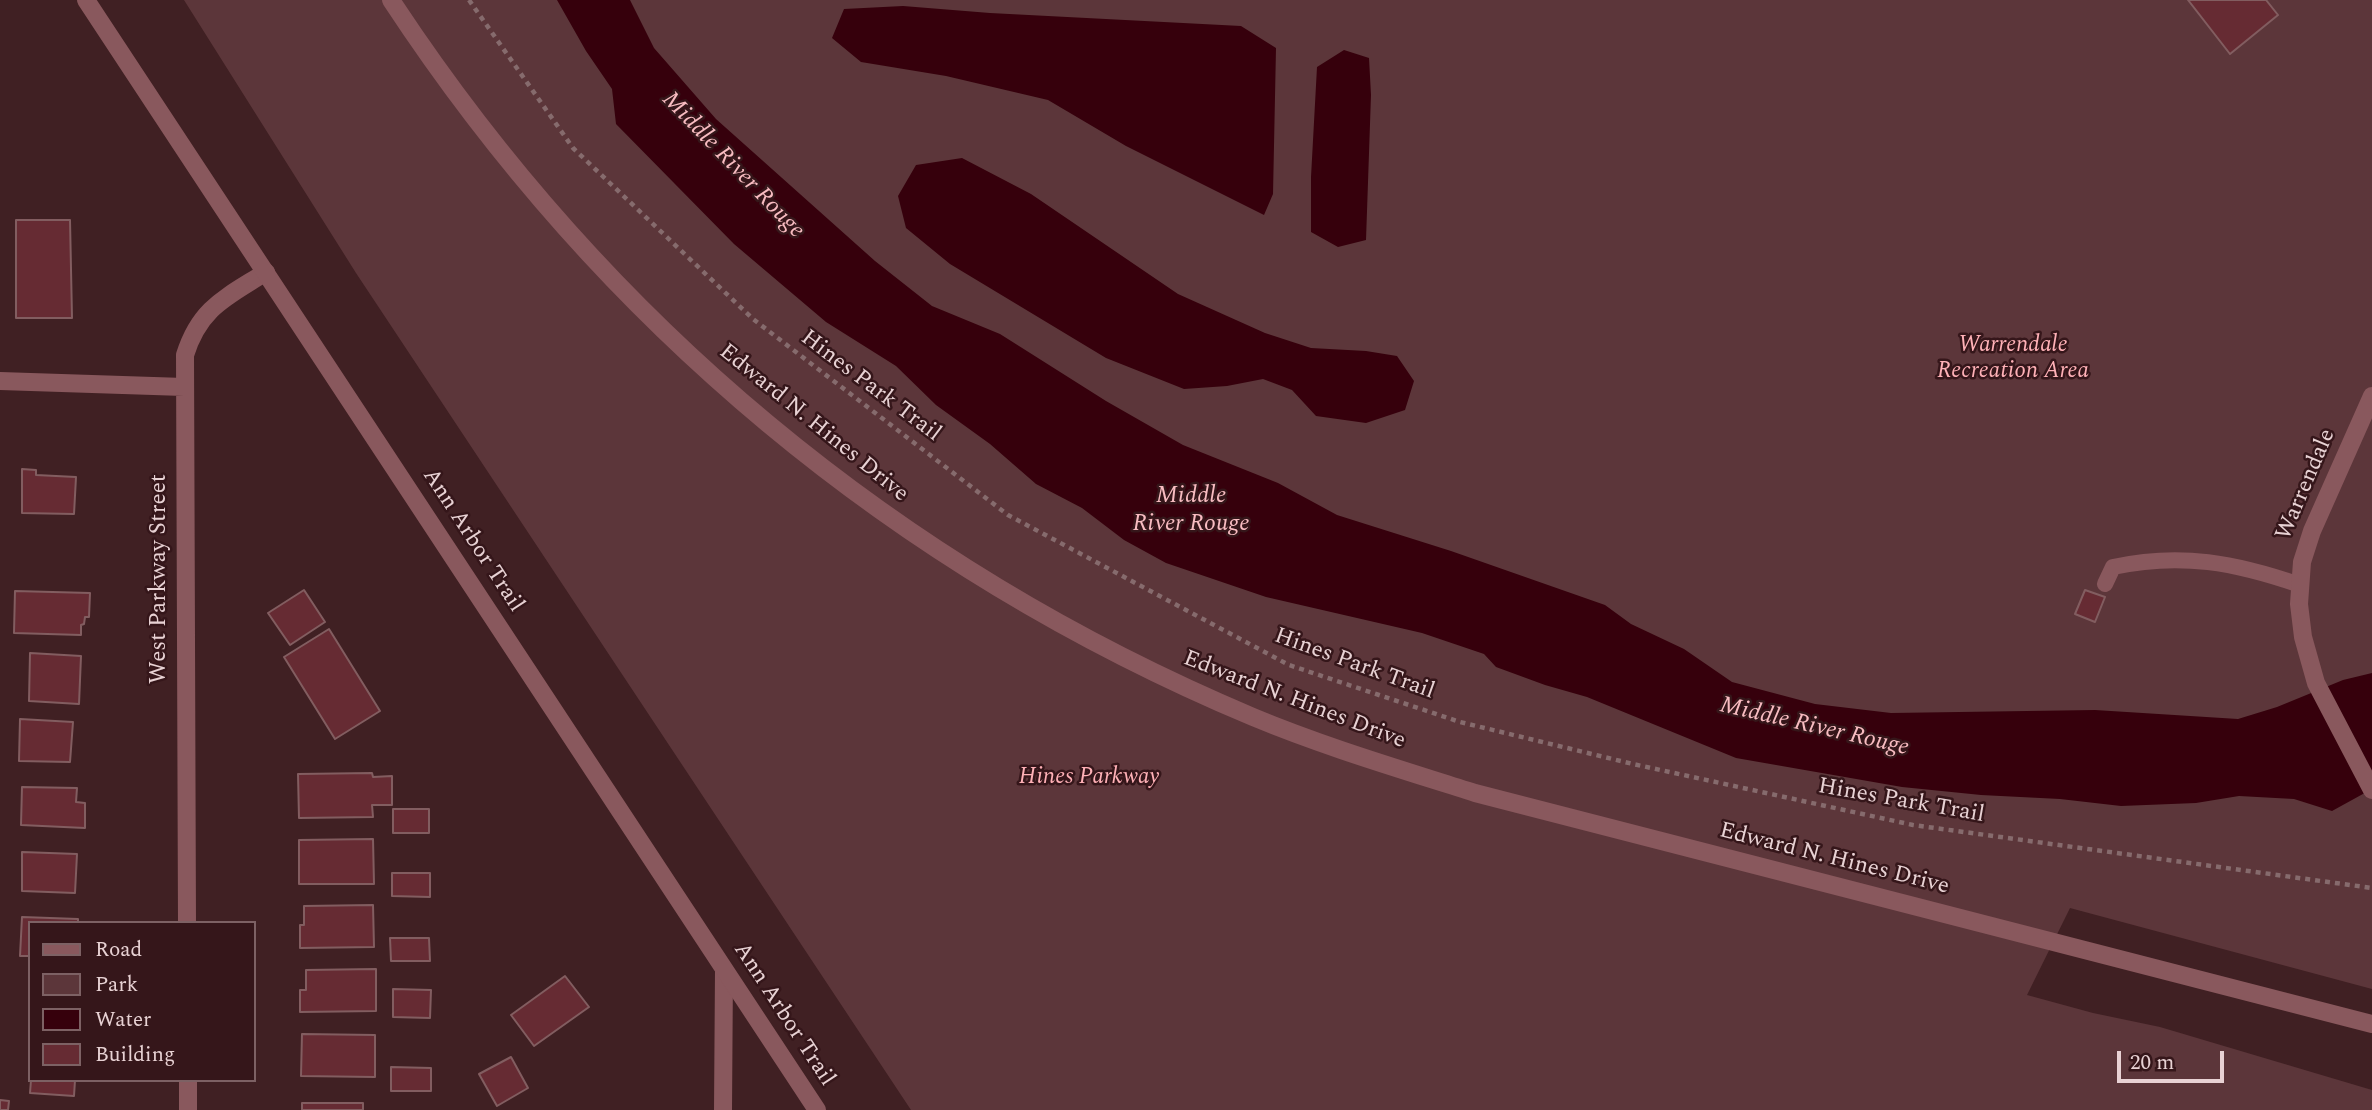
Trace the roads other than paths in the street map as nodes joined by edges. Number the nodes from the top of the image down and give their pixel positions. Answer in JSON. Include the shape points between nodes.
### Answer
{"nodes":[{"id":1,"x":86,"y":0,"type":"edge"},
{"id":2,"x":391,"y":0,"type":"edge"},
{"id":3,"x":266,"y":272,"type":"junction"},
{"id":4,"x":0,"y":381,"type":"edge"},
{"id":5,"x":184,"y":387,"type":"junction"},
{"id":6,"x":2372,"y":396,"type":"edge"},
{"id":7,"x":2105,"y":584,"type":"dead end"},
{"id":8,"x":2300,"y":585,"type":"junction"},
{"id":9,"x":2372,"y":790,"type":"edge"},
{"id":10,"x":187,"y":921,"type":"edge"},
{"id":11,"x":724,"y":970,"type":"junction"},
{"id":12,"x":2372,"y":1024,"type":"edge"},
{"id":13,"x":188,"y":1082,"type":"edge"},
{"id":14,"x":188,"y":1110,"type":"edge"},
{"id":15,"x":723,"y":1110,"type":"edge"},
{"id":16,"x":817,"y":1110,"type":"edge"}],
"edges":[{"from":1,"to":3,"type":"street","name":"Ann Arbor Trail"},
{"from":2,"to":12,"type":"street","name":"Edward N. Hines Drive","via":[[513,168],[680,346],[806,456],[884,515],[1070,630],[1255,718],[1475,793]]},
{"from":3,"to":5,"type":"street","name":"West Parkway Street","via":[[210,308],[199,321],[184,355]]},
{"from":3,"to":11,"type":"street","name":"Ann Arbor Trail"},
{"from":4,"to":5,"type":"street"},
{"from":5,"to":10,"type":"street","name":"West Parkway Street"},
{"from":6,"to":8,"type":"street","name":"Warrendale","via":[[2312,531]]},
{"from":7,"to":8,"type":"lane","via":[[2113,567],[2182,561],[2216,562]]},
{"from":8,"to":9,"type":"street","name":"Warrendale","via":[[2302,637],[2316,683]]},
{"from":11,"to":15,"type":"street"},
{"from":11,"to":16,"type":"street","name":"Ann Arbor Trail"},
{"from":13,"to":14,"type":"street"}]}
